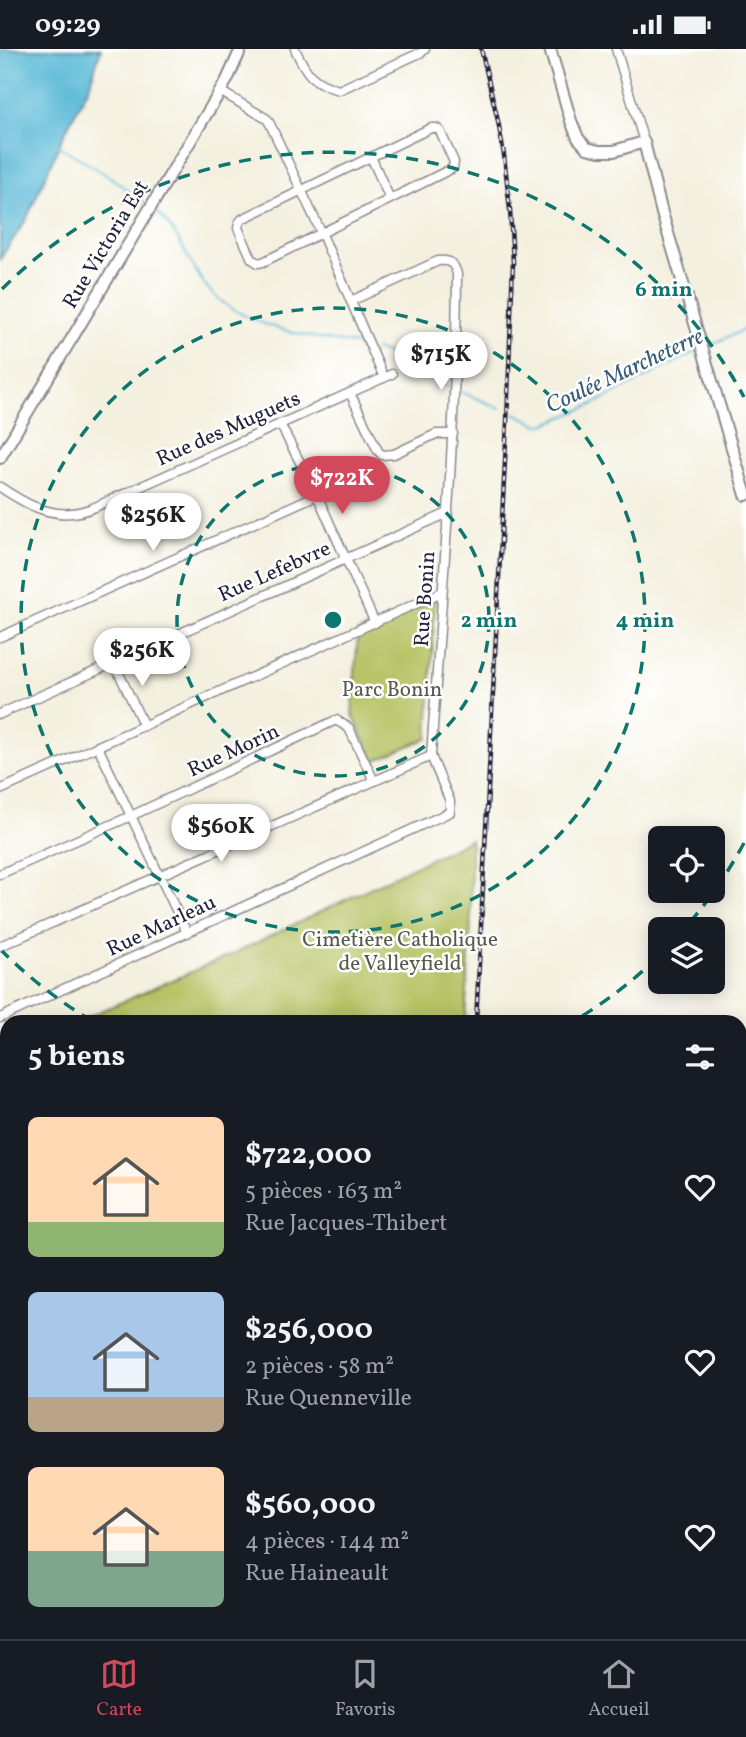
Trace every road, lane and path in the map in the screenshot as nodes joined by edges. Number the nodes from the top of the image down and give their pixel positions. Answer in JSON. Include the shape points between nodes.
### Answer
{"nodes":[{"id":1,"x":241,"y":49,"type":"edge"},
{"id":2,"x":295,"y":49,"type":"edge"},
{"id":3,"x":425,"y":49,"type":"edge"},
{"id":4,"x":550,"y":49,"type":"edge"},
{"id":5,"x":616,"y":49,"type":"edge"},
{"id":6,"x":220,"y":90,"type":"junction"},
{"id":7,"x":644,"y":142,"type":"junction"},
{"id":8,"x":371,"y":157,"type":"junction"},
{"id":9,"x":301,"y":191,"type":"junction"},
{"id":10,"x":390,"y":198,"type":"junction"},
{"id":11,"x":321,"y":232,"type":"junction"},
{"id":12,"x":351,"y":301,"type":"junction"},
{"id":13,"x":351,"y":393,"type":"junction"},
{"id":14,"x":280,"y":423,"type":"junction"},
{"id":15,"x":453,"y":430,"type":"junction"},
{"id":16,"x":0,"y":458,"type":"edge"},
{"id":17,"x":0,"y":487,"type":"edge"},
{"id":18,"x":317,"y":495,"type":"junction"},
{"id":19,"x":746,"y":495,"type":"edge"},
{"id":20,"x":448,"y":513,"type":"junction"},
{"id":21,"x":345,"y":558,"type":"junction"},
{"id":22,"x":442,"y":592,"type":"junction"},
{"id":23,"x":375,"y":623,"type":"junction"},
{"id":24,"x":0,"y":637,"type":"edge"},
{"id":25,"x":114,"y":663,"type":"junction"},
{"id":26,"x":0,"y":714,"type":"edge"},
{"id":27,"x":144,"y":726,"type":"junction"},
{"id":28,"x":98,"y":747,"type":"junction"},
{"id":29,"x":431,"y":756,"type":"junction"},
{"id":30,"x":374,"y":781,"type":"junction"},
{"id":31,"x":0,"y":790,"type":"edge"},
{"id":32,"x":450,"y":812,"type":"joint"},
{"id":33,"x":131,"y":816,"type":"junction"},
{"id":34,"x":0,"y":874,"type":"edge"},
{"id":35,"x":159,"y":875,"type":"junction"},
{"id":36,"x":187,"y":933,"type":"junction"},
{"id":37,"x":0,"y":946,"type":"edge"},
{"id":38,"x":9,"y":1015,"type":"edge"}],
"edges":[{"from":1,"to":6,"type":"street","name":"Rue Victoria Est"},
{"from":2,"to":3,"type":"street","via":[[305,70],[339,90]]},
{"from":4,"to":7,"type":"street","via":[[571,121],[587,148],[614,151]]},
{"from":5,"to":7,"type":"street"},
{"from":6,"to":9,"type":"street","via":[[267,119]]},
{"from":6,"to":16,"type":"street","name":"Rue Victoria Est"},
{"from":7,"to":19,"type":"street"},
{"from":8,"to":9,"type":"street"},
{"from":8,"to":10,"type":"street"},
{"from":8,"to":10,"type":"street","via":[[428,129],[440,131],[454,166]]},
{"from":9,"to":11,"type":"street"},
{"from":9,"to":11,"type":"street","via":[[239,221],[252,259],[263,263]]},
{"from":10,"to":11,"type":"street"},
{"from":11,"to":12,"type":"street"},
{"from":12,"to":13,"type":"street","name":"Rue des Muguets","via":[[388,376]]},
{"from":12,"to":15,"type":"street","name":"Rue Bonin","via":[[438,261],[454,265]]},
{"from":13,"to":14,"type":"street","name":"Rue des Muguets"},
{"from":13,"to":15,"type":"street","via":[[382,455]]},
{"from":14,"to":17,"type":"street","name":"Rue des Muguets","via":[[82,511],[60,513],[29,505]]},
{"from":14,"to":18,"type":"street"},
{"from":15,"to":20,"type":"street","name":"Rue Bonin"},
{"from":18,"to":21,"type":"street"},
{"from":18,"to":24,"type":"street"},
{"from":20,"to":21,"type":"street","name":"Rue Lefebvre"},
{"from":20,"to":22,"type":"street","name":"Rue Bonin"},
{"from":21,"to":23,"type":"street"},
{"from":21,"to":25,"type":"street","name":"Rue Lefebvre"},
{"from":22,"to":23,"type":"street"},
{"from":22,"to":29,"type":"street","name":"Rue Bonin"},
{"from":23,"to":27,"type":"street"},
{"from":25,"to":26,"type":"street","name":"Rue Lefebvre"},
{"from":25,"to":27,"type":"street"},
{"from":27,"to":28,"type":"street"},
{"from":28,"to":31,"type":"street"},
{"from":28,"to":33,"type":"street"},
{"from":29,"to":30,"type":"street"},
{"from":29,"to":32,"type":"street","name":"Rue Bonin","via":[[450,801]]},
{"from":30,"to":33,"type":"street","name":"Rue Morin","via":[[349,728],[336,720]]},
{"from":30,"to":35,"type":"street"},
{"from":32,"to":36,"type":"street","name":"Rue Marleau"},
{"from":33,"to":34,"type":"street","name":"Rue Morin"},
{"from":33,"to":35,"type":"street"},
{"from":35,"to":36,"type":"street"},
{"from":35,"to":37,"type":"street"},
{"from":36,"to":38,"type":"street","name":"Rue Marleau"}]}
